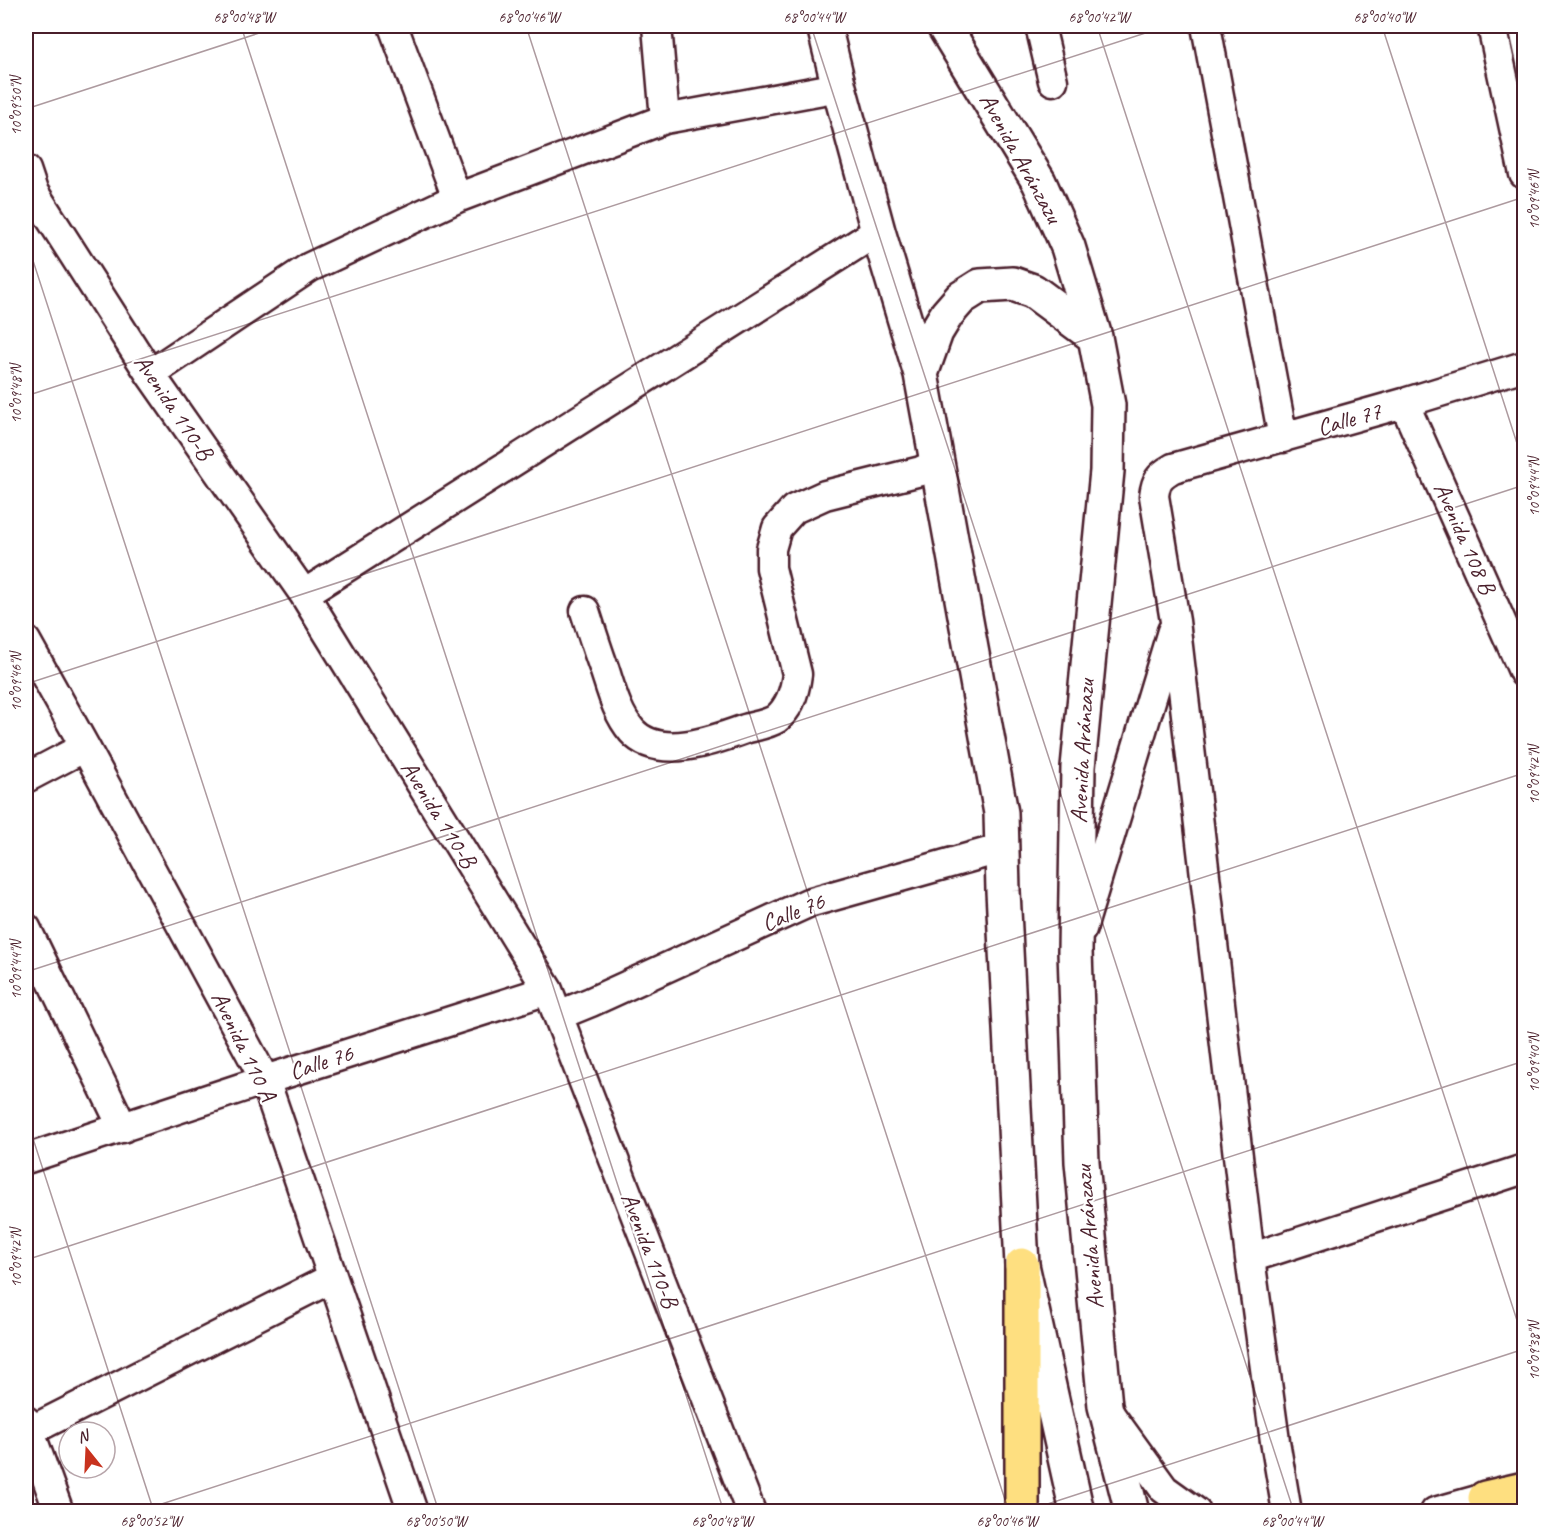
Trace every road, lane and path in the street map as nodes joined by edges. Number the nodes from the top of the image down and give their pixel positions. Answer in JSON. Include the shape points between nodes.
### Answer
{"nodes":[{"id":1,"x":393,"y":26,"type":"edge"},
{"id":2,"x":657,"y":26,"type":"edge"},
{"id":3,"x":824,"y":26,"type":"edge"},
{"id":4,"x":944,"y":26,"type":"edge"},
{"id":5,"x":1040,"y":26,"type":"edge"},
{"id":6,"x":1206,"y":26,"type":"edge"},
{"id":7,"x":1492,"y":26,"type":"edge"},
{"id":8,"x":1053,"y":81,"type":"dead end"},
{"id":9,"x":839,"y":87,"type":"junction"},
{"id":10,"x":665,"y":119,"type":"junction"},
{"id":11,"x":26,"y":170,"type":"edge"},
{"id":12,"x":1524,"y":174,"type":"edge"},
{"id":13,"x":457,"y":198,"type":"junction"},
{"id":14,"x":878,"y":231,"type":"junction"},
{"id":15,"x":1095,"y":336,"type":"junction"},
{"id":16,"x":1524,"y":366,"type":"edge"},
{"id":17,"x":150,"y":374,"type":"junction"},
{"id":18,"x":921,"y":374,"type":"junction"},
{"id":19,"x":1404,"y":403,"type":"junction"},
{"id":20,"x":1283,"y":438,"type":"junction"},
{"id":21,"x":938,"y":463,"type":"junction"},
{"id":22,"x":304,"y":594,"type":"junction"},
{"id":23,"x":585,"y":611,"type":"dead end"},
{"id":24,"x":1174,"y":621,"type":"junction"},
{"id":25,"x":26,"y":641,"type":"edge"},
{"id":26,"x":1521,"y":656,"type":"edge"},
{"id":27,"x":85,"y":747,"type":"junction"},
{"id":28,"x":26,"y":778,"type":"edge"},
{"id":29,"x":1003,"y":848,"type":"junction"},
{"id":30,"x":26,"y":928,"type":"edge"},
{"id":31,"x":1075,"y":951,"type":"junction"},
{"id":32,"x":553,"y":1003,"type":"junction"},
{"id":33,"x":265,"y":1080,"type":"junction"},
{"id":34,"x":123,"y":1128,"type":"junction"},
{"id":35,"x":26,"y":1160,"type":"edge"},
{"id":36,"x":1524,"y":1168,"type":"edge"},
{"id":37,"x":1250,"y":1258,"type":"junction"},
{"id":38,"x":1023,"y":1265,"type":"junction"},
{"id":39,"x":332,"y":1278,"type":"junction"},
{"id":40,"x":1105,"y":1406,"type":"junction"},
{"id":41,"x":27,"y":1429,"type":"edge"},
{"id":42,"x":1524,"y":1483,"type":"edge"},
{"id":43,"x":1524,"y":1489,"type":"edge"},
{"id":44,"x":1485,"y":1498,"type":"junction"},
{"id":45,"x":59,"y":1512,"type":"edge"},
{"id":46,"x":413,"y":1512,"type":"edge"},
{"id":47,"x":751,"y":1512,"type":"edge"},
{"id":48,"x":1022,"y":1512,"type":"edge"},
{"id":49,"x":1077,"y":1512,"type":"edge"},
{"id":50,"x":1132,"y":1512,"type":"edge"},
{"id":51,"x":1196,"y":1512,"type":"edge"},
{"id":52,"x":1287,"y":1512,"type":"edge"},
{"id":53,"x":1435,"y":1512,"type":"edge"}],
"edges":[{"from":1,"to":13,"type":"street"},
{"from":2,"to":10,"type":"street"},
{"from":3,"to":9,"type":"main road"},
{"from":4,"to":15,"type":"main road","name":"Avenida Aránzazu","via":[[1040,182],[1068,247]]},
{"from":5,"to":8,"type":"street"},
{"from":6,"to":20,"type":"street"},
{"from":7,"to":12,"type":"street"},
{"from":9,"to":10,"type":"street"},
{"from":9,"to":14,"type":"main road"},
{"from":10,"to":13,"type":"street"},
{"from":11,"to":17,"type":"street","name":"Avenida 110-B","via":[[33,191]]},
{"from":13,"to":17,"type":"street","via":[[310,267]]},
{"from":14,"to":18,"type":"main road"},
{"from":14,"to":22,"type":"street"},
{"from":15,"to":18,"type":"main road","via":[[1033,291],[1013,284],[980,285],[946,314]]},
{"from":15,"to":31,"type":"main road","name":"Avenida Aránzazu","via":[[1108,405],[1107,471],[1078,767]]},
{"from":16,"to":19,"type":"street","name":"Calle 77"},
{"from":17,"to":22,"type":"street","name":"Avenida 110-B"},
{"from":18,"to":21,"type":"main road"},
{"from":19,"to":20,"type":"street","name":"Calle 77"},
{"from":19,"to":26,"type":"street","name":"Avenida 108 B"},
{"from":20,"to":24,"type":"street","name":"Calle 77","via":[[1173,468],[1160,476],[1154,496]]},
{"from":21,"to":23,"type":"street","via":[[921,471],[825,495],[794,508],[777,528],[771,568],[797,674],[788,706],[775,719],[707,742],[683,746],[644,741],[632,732],[621,714]]},
{"from":21,"to":29,"type":"main road","via":[[1001,813]]},
{"from":22,"to":32,"type":"street","name":"Avenida 110-B"},
{"from":24,"to":31,"type":"street"},
{"from":24,"to":37,"type":"street"},
{"from":25,"to":27,"type":"street","name":"Avenida 110 A"},
{"from":27,"to":28,"type":"street"},
{"from":27,"to":33,"type":"street","name":"Avenida 110 A"},
{"from":29,"to":32,"type":"street","name":"Calle 76","via":[[808,903],[591,1002]]},
{"from":29,"to":38,"type":"main road"},
{"from":30,"to":34,"type":"street"},
{"from":31,"to":40,"type":"main road","name":"Avenida Aránzazu","via":[[1082,1162]]},
{"from":32,"to":33,"type":"street","name":"Calle 76"},
{"from":32,"to":47,"type":"street","name":"Avenida 110-B"},
{"from":33,"to":34,"type":"street","name":"Calle 76"},
{"from":33,"to":39,"type":"street","name":"Avenida 110 A"},
{"from":34,"to":35,"type":"street","name":"Calle 76"},
{"from":36,"to":37,"type":"street"},
{"from":37,"to":52,"type":"street"},
{"from":38,"to":48,"type":"highway"},
{"from":38,"to":49,"type":"main road"},
{"from":39,"to":41,"type":"street"},
{"from":39,"to":46,"type":"street","name":"Avenida 110 A"},
{"from":40,"to":50,"type":"main road","name":"Avenida Aránzazu"},
{"from":40,"to":51,"type":"street","via":[[1164,1489]]},
{"from":41,"to":45,"type":"street"},
{"from":42,"to":44,"type":"street"},
{"from":43,"to":44,"type":"highway"},
{"from":44,"to":53,"type":"street"}]}
